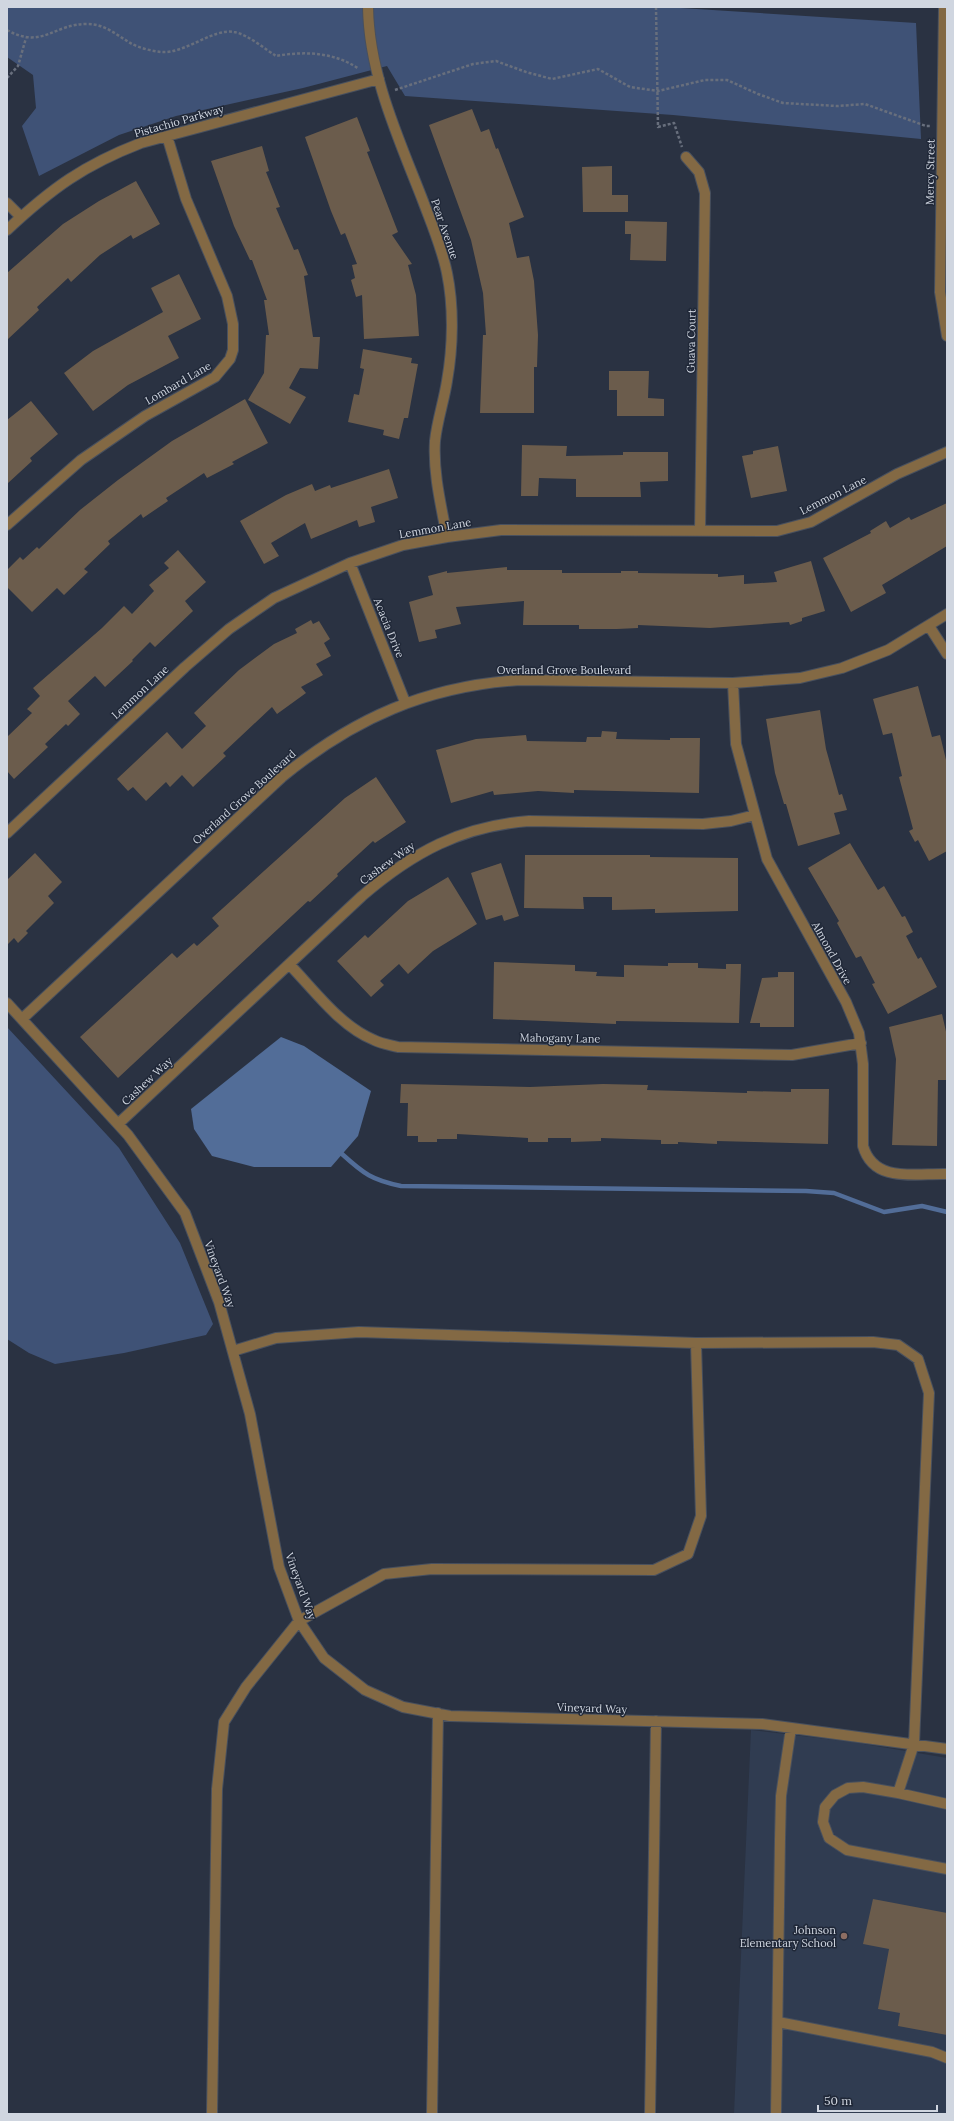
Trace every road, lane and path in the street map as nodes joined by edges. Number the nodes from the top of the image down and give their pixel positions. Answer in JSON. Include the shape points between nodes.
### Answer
{"nodes":[{"id":1,"x":368,"y":7,"type":"edge"},
{"id":2,"x":656,"y":7,"type":"edge"},
{"id":3,"x":944,"y":7,"type":"edge"},
{"id":4,"x":7,"y":30,"type":"edge"},
{"id":5,"x":26,"y":38,"type":"junction"},
{"id":6,"x":359,"y":69,"type":"dead end"},
{"id":7,"x":7,"y":78,"type":"edge"},
{"id":8,"x":379,"y":79,"type":"junction"},
{"id":9,"x":395,"y":90,"type":"dead end"},
{"id":10,"x":658,"y":91,"type":"junction"},
{"id":11,"x":942,"y":126,"type":"junction"},
{"id":12,"x":167,"y":136,"type":"junction"},
{"id":13,"x":686,"y":157,"type":"joint"},
{"id":14,"x":7,"y":203,"type":"edge"},
{"id":15,"x":21,"y":217,"type":"junction"},
{"id":16,"x":7,"y":230,"type":"edge"},
{"id":17,"x":944,"y":266,"type":"edge"},
{"id":18,"x":947,"y":336,"type":"edge"},
{"id":19,"x":947,"y":452,"type":"edge"},
{"id":20,"x":7,"y":525,"type":"edge"},
{"id":21,"x":700,"y":531,"type":"junction"},
{"id":22,"x":447,"y":536,"type":"junction"},
{"id":23,"x":350,"y":563,"type":"junction"},
{"id":24,"x":947,"y":614,"type":"edge"},
{"id":25,"x":929,"y":626,"type":"junction"},
{"id":26,"x":947,"y":654,"type":"edge"},
{"id":27,"x":733,"y":683,"type":"junction"},
{"id":28,"x":406,"y":702,"type":"junction"},
{"id":29,"x":755,"y":815,"type":"junction"},
{"id":30,"x":7,"y":833,"type":"edge"},
{"id":31,"x":289,"y":964,"type":"junction"},
{"id":32,"x":7,"y":1003,"type":"edge"},
{"id":33,"x":22,"y":1019,"type":"junction"},
{"id":34,"x":861,"y":1043,"type":"junction"},
{"id":35,"x":118,"y":1124,"type":"junction"},
{"id":36,"x":947,"y":1174,"type":"edge"},
{"id":37,"x":696,"y":1343,"type":"junction"},
{"id":38,"x":233,"y":1352,"type":"junction"},
{"id":39,"x":299,"y":1621,"type":"junction"},
{"id":40,"x":438,"y":1713,"type":"junction"},
{"id":41,"x":656,"y":1721,"type":"junction"},
{"id":42,"x":792,"y":1728,"type":"junction"},
{"id":43,"x":914,"y":1744,"type":"junction"},
{"id":44,"x":947,"y":1749,"type":"edge"},
{"id":45,"x":898,"y":1793,"type":"junction"},
{"id":46,"x":947,"y":1804,"type":"edge"},
{"id":47,"x":947,"y":1869,"type":"edge"},
{"id":48,"x":778,"y":2022,"type":"junction"},
{"id":49,"x":947,"y":2058,"type":"edge"},
{"id":50,"x":212,"y":2114,"type":"edge"},
{"id":51,"x":432,"y":2114,"type":"edge"},
{"id":52,"x":650,"y":2114,"type":"edge"},
{"id":53,"x":776,"y":2114,"type":"edge"}],
"edges":[{"from":1,"to":8,"type":"street","name":"Pear Avenue"},
{"from":2,"to":10,"type":"path"},
{"from":3,"to":11,"type":"street","name":"Mercy Street"},
{"from":4,"to":5,"type":"path"},
{"from":5,"to":6,"type":"path","via":[[37,38],[62,28],[88,24],[110,29],[133,44],[163,52],[234,32],[276,56],[322,54],[347,61]]},
{"from":5,"to":7,"type":"path","via":[[18,66]]},
{"from":8,"to":12,"type":"street","name":"Pistachio Parkway"},
{"from":8,"to":22,"type":"street","name":"Pear Avenue","via":[[391,118],[439,243],[448,284],[451,312],[449,370],[434,456]]},
{"from":9,"to":10,"type":"path","via":[[473,64],[496,61],[552,79],[598,69],[630,87]]},
{"from":10,"to":11,"type":"path","via":[[705,80],[726,80],[783,103],[837,106],[865,104],[926,126]]},
{"from":10,"to":13,"type":"path","via":[[658,127],[674,123]]},
{"from":11,"to":17,"type":"street","name":"Mercy Street"},
{"from":12,"to":15,"type":"street","name":"Pistachio Parkway","via":[[141,143],[95,162],[53,189]]},
{"from":12,"to":20,"type":"street","name":"Lombard Lane","via":[[186,199],[227,296],[233,324],[233,350],[230,359],[215,378],[139,420],[81,460]]},
{"from":13,"to":21,"type":"street","name":"Guava Court","via":[[699,172],[705,193]]},
{"from":14,"to":15,"type":"street"},
{"from":15,"to":16,"type":"street","name":"Pistachio Parkway"},
{"from":17,"to":18,"type":"street","name":"Mercy Street","via":[[940,292]]},
{"from":19,"to":21,"type":"street","name":"Lemmon Lane","via":[[897,474],[810,522],[777,531]]},
{"from":21,"to":22,"type":"street","name":"Lemmon Lane","via":[[502,530]]},
{"from":22,"to":23,"type":"street","name":"Lemmon Lane","via":[[403,545]]},
{"from":23,"to":28,"type":"street","name":"Acacia Drive"},
{"from":23,"to":30,"type":"street","name":"Lemmon Lane","via":[[274,598],[229,629]]},
{"from":24,"to":25,"type":"street","name":"Overland Grove Boulevard"},
{"from":25,"to":26,"type":"street"},
{"from":25,"to":27,"type":"street","name":"Overland Grove Boulevard","via":[[888,650],[842,668],[800,678]]},
{"from":27,"to":28,"type":"street","name":"Overland Grove Boulevard","via":[[520,680],[466,685]]},
{"from":27,"to":29,"type":"street","name":"Almond Drive","via":[[736,744]]},
{"from":28,"to":33,"type":"street","name":"Overland Grove Boulevard","via":[[351,728],[282,777]]},
{"from":29,"to":31,"type":"street","name":"Cashew Way","via":[[719,823],[529,821],[482,827],[429,848],[405,862],[362,896]]},
{"from":29,"to":34,"type":"street","name":"Almond Drive","via":[[774,874],[846,1002]]},
{"from":31,"to":34,"type":"street","name":"Mahogany Lane","via":[[338,1016],[357,1031],[376,1041],[398,1046],[792,1055]]},
{"from":31,"to":35,"type":"street","name":"Cashew Way"},
{"from":32,"to":33,"type":"street","name":"Vineyard Way"},
{"from":33,"to":35,"type":"street","name":"Vineyard Way"},
{"from":34,"to":36,"type":"street","name":"Almond Drive","via":[[863,1146],[872,1164],[879,1170],[890,1173]]},
{"from":35,"to":38,"type":"street","name":"Vineyard Way","via":[[184,1212],[219,1302]]},
{"from":37,"to":38,"type":"street","via":[[359,1332],[276,1338]]},
{"from":37,"to":39,"type":"street","via":[[701,1516],[688,1554],[654,1570],[432,1569],[384,1574]]},
{"from":37,"to":43,"type":"street","via":[[873,1342],[898,1345],[918,1359],[928,1393]]},
{"from":38,"to":39,"type":"street","name":"Vineyard Way","via":[[250,1414],[279,1567]]},
{"from":39,"to":40,"type":"street","name":"Vineyard Way","via":[[324,1658],[365,1690],[403,1707]]},
{"from":39,"to":50,"type":"street","via":[[246,1687],[224,1722],[217,1789]]},
{"from":40,"to":41,"type":"street","name":"Vineyard Way","via":[[450,1716]]},
{"from":40,"to":51,"type":"street"},
{"from":41,"to":42,"type":"street","name":"Vineyard Way","via":[[762,1724]]},
{"from":41,"to":52,"type":"street"},
{"from":42,"to":43,"type":"street","name":"Vineyard Way"},
{"from":42,"to":48,"type":"street","via":[[781,1796]]},
{"from":43,"to":44,"type":"street","name":"Vineyard Way"},
{"from":43,"to":45,"type":"street"},
{"from":45,"to":46,"type":"street"},
{"from":45,"to":47,"type":"street","via":[[863,1787],[848,1788],[835,1795],[825,1807],[823,1822],[829,1838],[847,1850]]},
{"from":48,"to":49,"type":"street","via":[[932,2052]]},
{"from":48,"to":53,"type":"street"}]}
